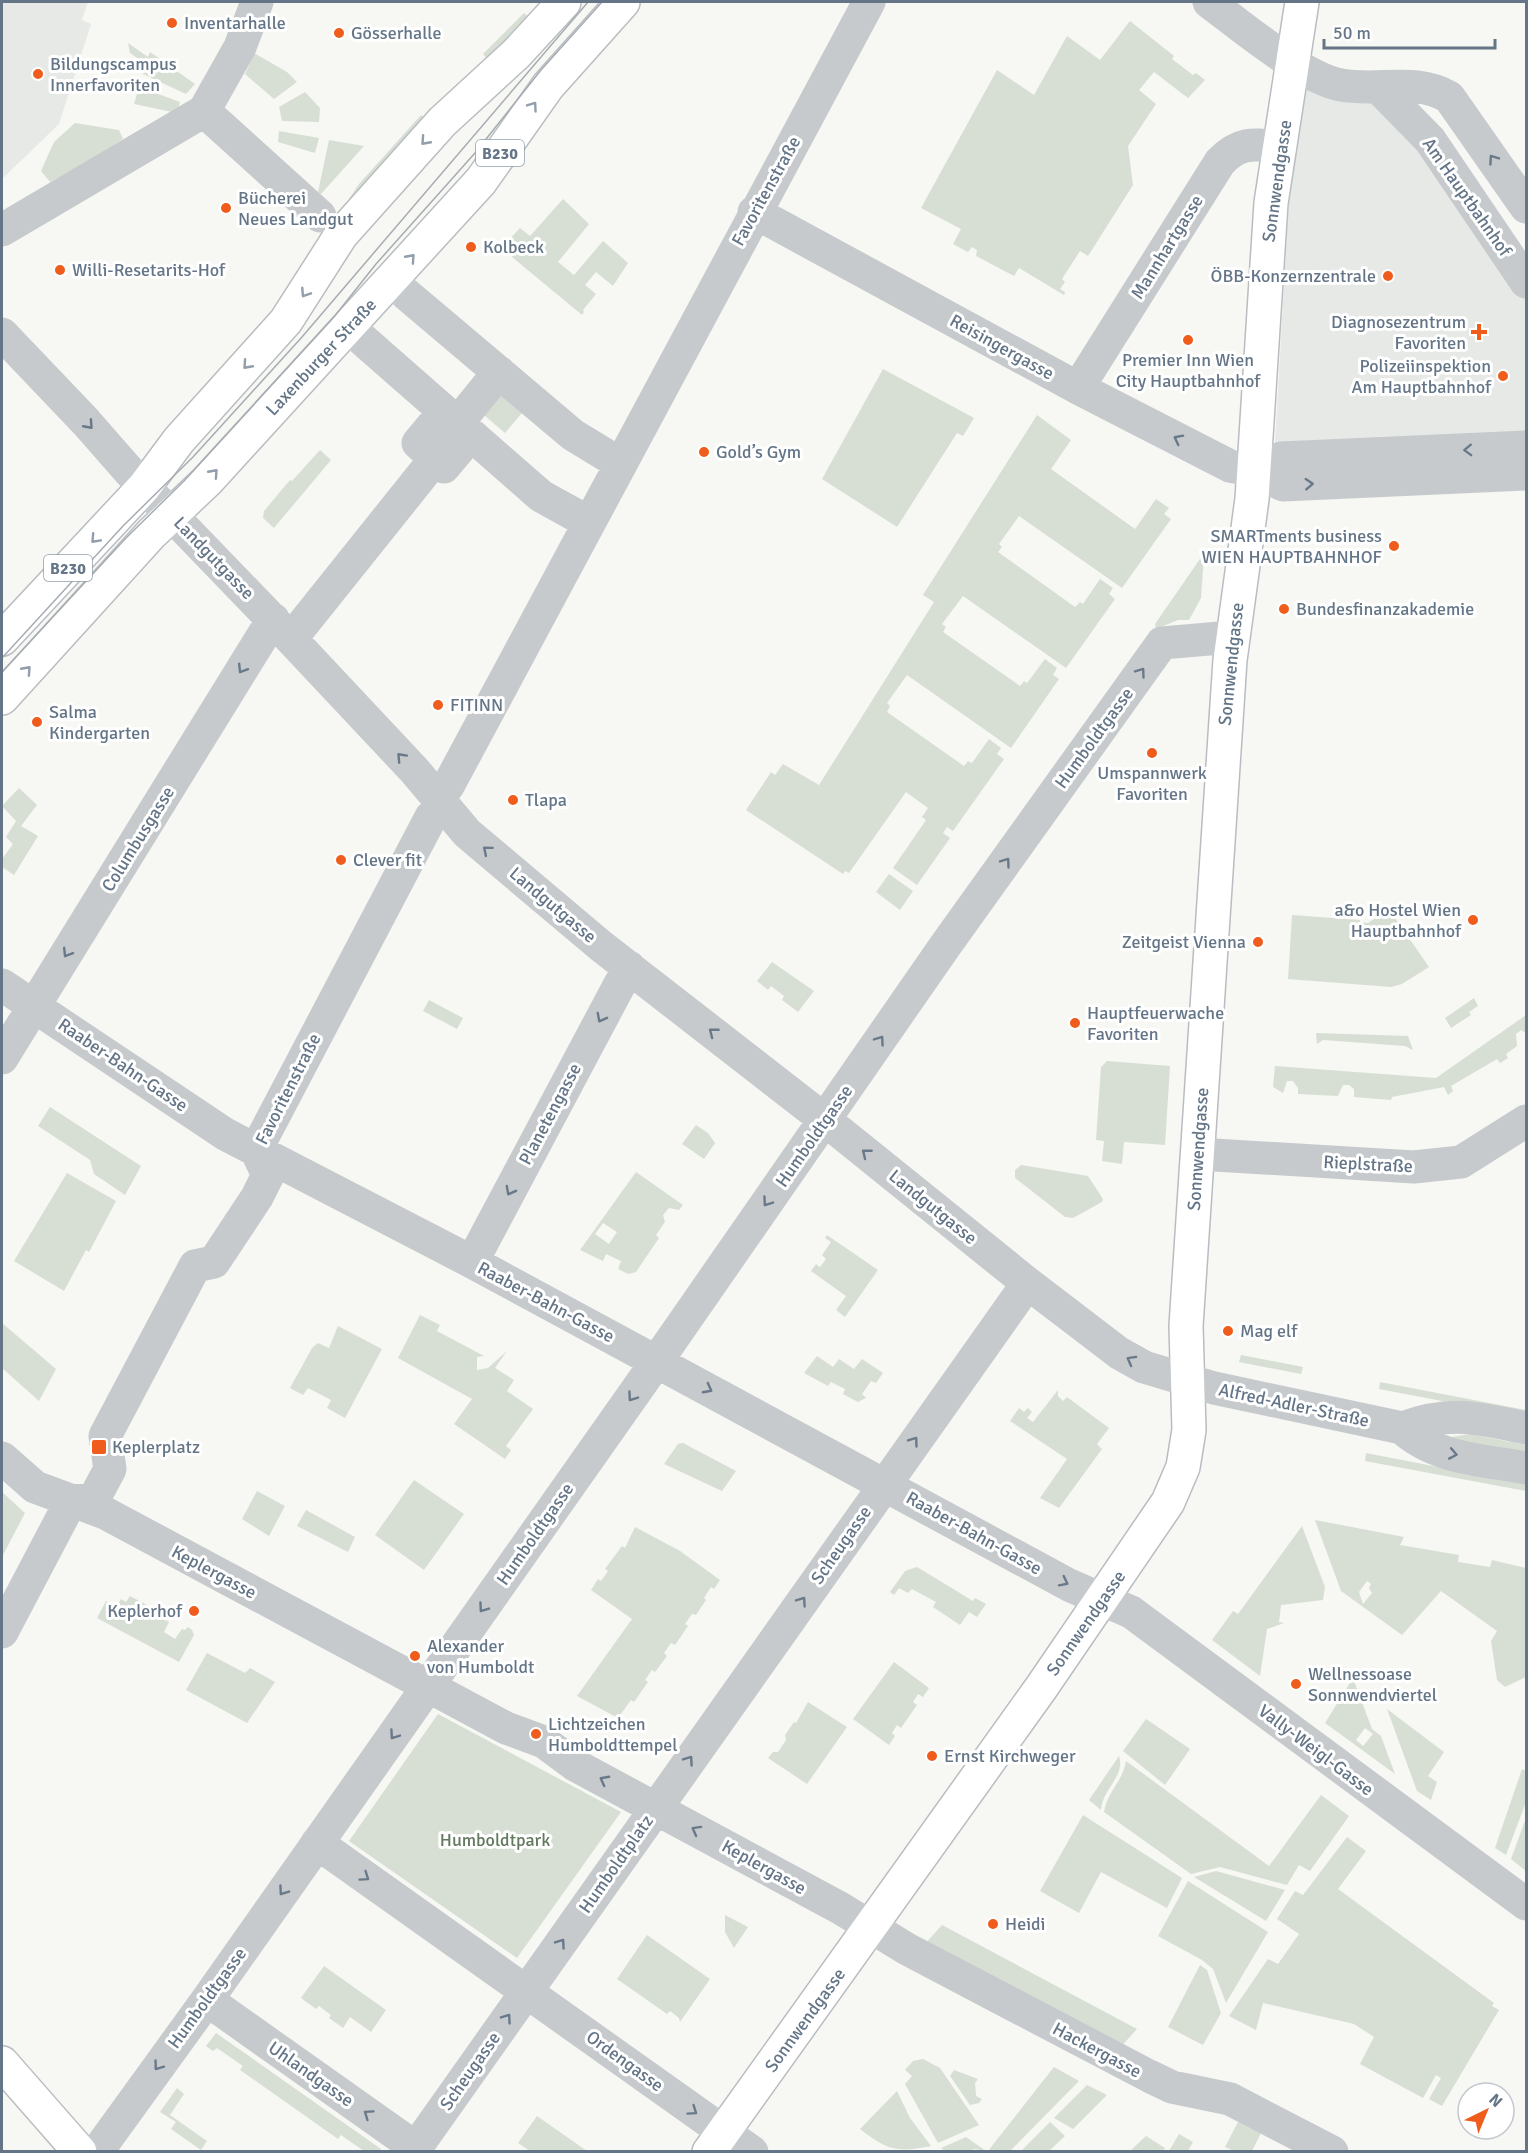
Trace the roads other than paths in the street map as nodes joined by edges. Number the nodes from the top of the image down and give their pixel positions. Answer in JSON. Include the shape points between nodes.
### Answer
{"nodes":[{"id":1,"x":257,"y":2,"type":"edge"},
{"id":2,"x":564,"y":2,"type":"edge"},
{"id":3,"x":623,"y":2,"type":"edge"},
{"id":4,"x":869,"y":2,"type":"edge"},
{"id":5,"x":1209,"y":2,"type":"edge"},
{"id":6,"x":1302,"y":2,"type":"edge"},
{"id":7,"x":1294,"y":62,"type":"junction"},
{"id":8,"x":1379,"y":88,"type":"junction"},
{"id":9,"x":204,"y":111,"type":"junction"},
{"id":10,"x":1280,"y":147,"type":"junction"},
{"id":11,"x":1527,"y":207,"type":"edge"},
{"id":12,"x":754,"y":212,"type":"junction"},
{"id":13,"x":320,"y":216,"type":"dead end"},
{"id":14,"x":2,"y":230,"type":"edge"},
{"id":15,"x":1527,"y":282,"type":"edge"},
{"id":16,"x":406,"y":294,"type":"dead end"},
{"id":17,"x":2,"y":334,"type":"edge"},
{"id":18,"x":363,"y":340,"type":"dead end"},
{"id":19,"x":499,"y":372,"type":"junction"},
{"id":20,"x":1078,"y":388,"type":"junction"},
{"id":21,"x":455,"y":426,"type":"junction"},
{"id":22,"x":1527,"y":447,"type":"edge"},
{"id":23,"x":619,"y":463,"type":"junction"},
{"id":24,"x":1254,"y":471,"type":"junction"},
{"id":25,"x":1527,"y":474,"type":"edge"},
{"id":26,"x":144,"y":487,"type":"junction"},
{"id":27,"x":172,"y":514,"type":"junction"},
{"id":28,"x":588,"y":522,"type":"junction"},
{"id":29,"x":282,"y":629,"type":"junction"},
{"id":30,"x":1232,"y":637,"type":"junction"},
{"id":31,"x":2,"y":639,"type":"edge"},
{"id":32,"x":2,"y":698,"type":"edge"},
{"id":33,"x":448,"y":786,"type":"dead end"},
{"id":34,"x":431,"y":817,"type":"dead end"},
{"id":35,"x":629,"y":967,"type":"junction"},
{"id":36,"x":2,"y":985,"type":"edge"},
{"id":37,"x":35,"y":1006,"type":"junction"},
{"id":38,"x":2,"y":1058,"type":"edge"},
{"id":39,"x":825,"y":1120,"type":"junction"},
{"id":40,"x":1527,"y":1121,"type":"edge"},
{"id":41,"x":256,"y":1150,"type":"junction"},
{"id":42,"x":1198,"y":1154,"type":"junction"},
{"id":43,"x":472,"y":1262,"type":"junction"},
{"id":44,"x":1026,"y":1282,"type":"junction"},
{"id":45,"x":657,"y":1361,"type":"junction"},
{"id":46,"x":1186,"y":1380,"type":"junction"},
{"id":47,"x":1402,"y":1428,"type":"junction"},
{"id":48,"x":1527,"y":1428,"type":"edge"},
{"id":49,"x":2,"y":1458,"type":"edge"},
{"id":50,"x":1527,"y":1468,"type":"edge"},
{"id":51,"x":884,"y":1484,"type":"junction"},
{"id":52,"x":66,"y":1511,"type":"junction"},
{"id":53,"x":1103,"y":1599,"type":"junction"},
{"id":54,"x":2,"y":1632,"type":"edge"},
{"id":55,"x":427,"y":1687,"type":"junction"},
{"id":56,"x":656,"y":1808,"type":"junction"},
{"id":57,"x":317,"y":1843,"type":"junction"},
{"id":58,"x":1527,"y":1904,"type":"edge"},
{"id":59,"x":871,"y":1927,"type":"junction"},
{"id":60,"x":527,"y":1990,"type":"junction"},
{"id":61,"x":207,"y":2000,"type":"junction"},
{"id":62,"x":2,"y":2063,"type":"edge"},
{"id":63,"x":716,"y":2142,"type":"edge"},
{"id":64,"x":414,"y":2150,"type":"edge"},
{"id":65,"x":80,"y":2151,"type":"edge"},
{"id":66,"x":97,"y":2151,"type":"edge"},
{"id":67,"x":752,"y":2151,"type":"edge"},
{"id":68,"x":1332,"y":2151,"type":"edge"}],
"edges":[{"from":1,"to":9,"type":"street","via":[[240,47]]},
{"from":2,"to":26,"type":"main road","number":"B230","one_way":true,"via":[[516,54],[442,123],[340,235],[286,321],[179,440]]},
{"from":27,"to":3,"type":"main road","name":"Laxenburger Straße","number":"B230","one_way":true,"via":[[207,481],[481,181],[548,86]]},
{"from":4,"to":12,"type":"street","name":"Favoritenstraße"},
{"from":5,"to":7,"type":"street"},
{"from":6,"to":7,"type":"main road","name":"Sonnwendgasse"},
{"from":7,"to":8,"type":"street","via":[[1340,85]]},
{"from":7,"to":10,"type":"main road","name":"Sonnwendgasse"},
{"from":11,"to":8,"type":"street","one_way":true,"via":[[1449,96],[1415,85]]},
{"from":8,"to":15,"type":"street","name":"Am Hauptbahnhof","via":[[1430,140]]},
{"from":9,"to":13,"type":"street"},
{"from":9,"to":14,"type":"street"},
{"from":10,"to":20,"type":"street","name":"Mannhartgasse","via":[[1243,145],[1220,162]]},
{"from":10,"to":24,"type":"main road","name":"Sonnwendgasse","via":[[1269,228]]},
{"from":12,"to":20,"type":"street","name":"Reisingergasse"},
{"from":12,"to":23,"type":"street","name":"Favoritenstraße"},
{"from":16,"to":19,"type":"street"},
{"from":17,"to":26,"type":"street","name":"Landgutgasse","one_way":true},
{"from":18,"to":21,"type":"street"},
{"from":19,"to":21,"type":"street"},
{"from":19,"to":23,"type":"street","via":[[573,435]]},
{"from":24,"to":20,"type":"street","name":"Reisingergasse","one_way":true,"via":[[1230,466]]},
{"from":21,"to":28,"type":"street","via":[[541,496]]},
{"from":21,"to":29,"type":"street","name":"Columbusgasse","via":[[438,419],[417,443],[426,471]]},
{"from":22,"to":24,"type":"street","one_way":true,"via":[[1281,458]]},
{"from":23,"to":28,"type":"street","name":"Favoritenstraße"},
{"from":24,"to":25,"type":"street","name":"Reisingergasse","one_way":true,"via":[[1282,485]]},
{"from":24,"to":30,"type":"main road","name":"Sonnwendgasse"},
{"from":26,"to":27,"type":"street","name":"Landgutgasse"},
{"from":26,"to":31,"type":"main road","number":"B230","one_way":true},
{"from":27,"to":29,"type":"street","name":"Landgutgasse"},
{"from":32,"to":27,"type":"main road","name":"Laxenburger Straße","number":"B230","one_way":true},
{"from":28,"to":33,"type":"street","name":"Favoritenstraße"},
{"from":35,"to":29,"type":"street","name":"Landgutgasse","one_way":true,"via":[[467,833],[414,770]]},
{"from":29,"to":37,"type":"street","name":"Columbusgasse","one_way":true},
{"from":39,"to":30,"type":"street","name":"Humboldtgasse","one_way":true,"via":[[1162,644]]},
{"from":30,"to":42,"type":"main road","name":"Sonnwendgasse"},
{"from":34,"to":41,"type":"street","name":"Favoritenstraße"},
{"from":39,"to":35,"type":"street","name":"Landgutgasse","one_way":true},
{"from":35,"to":43,"type":"street","name":"Planetengasse","one_way":true},
{"from":36,"to":37,"type":"street","name":"Raaber-Bahn-Gasse"},
{"from":37,"to":38,"type":"street","name":"Columbusgasse"},
{"from":37,"to":41,"type":"street","name":"Raaber-Bahn-Gasse"},
{"from":44,"to":39,"type":"street","name":"Landgutgasse","one_way":true},
{"from":39,"to":45,"type":"street","name":"Humboldtgasse","one_way":true},
{"from":40,"to":42,"type":"street","name":"Rieplstraße","via":[[1461,1162],[1414,1167]]},
{"from":41,"to":43,"type":"street","name":"Raaber-Bahn-Gasse"},
{"from":41,"to":52,"type":"street","name":"Favoritenstraße","via":[[268,1175],[257,1197],[214,1262],[195,1266],[105,1436],[110,1469],[94,1498]]},
{"from":42,"to":46,"type":"main road","name":"Sonnwendgasse"},
{"from":43,"to":45,"type":"street","name":"Raaber-Bahn-Gasse"},
{"from":46,"to":44,"type":"street","name":"Landgutgasse","one_way":true,"via":[[1132,1361]]},
{"from":51,"to":44,"type":"street","name":"Scheugasse","one_way":true},
{"from":45,"to":51,"type":"street","name":"Raaber-Bahn-Gasse","one_way":true},
{"from":45,"to":55,"type":"street","name":"Humboldtgasse","one_way":true},
{"from":46,"to":47,"type":"street","name":"Alfred-Adler-Straße"},
{"from":46,"to":53,"type":"main road","name":"Sonnwendgasse","via":[[1189,1430],[1176,1488]]},
{"from":47,"to":48,"type":"street","via":[[1429,1418],[1463,1415]]},
{"from":47,"to":50,"type":"street","name":"Alfred-Adler-Straße","one_way":true,"via":[[1433,1450]]},
{"from":49,"to":52,"type":"street","name":"Keplergasse"},
{"from":51,"to":53,"type":"street","name":"Raaber-Bahn-Gasse","one_way":true,"via":[[1069,1585]]},
{"from":56,"to":51,"type":"street","name":"Scheugasse","one_way":true},
{"from":52,"to":54,"type":"street"},
{"from":52,"to":55,"type":"street","name":"Keplergasse","via":[[105,1514]]},
{"from":53,"to":58,"type":"street","name":"Vally-Weigl-Gasse","via":[[1131,1612]]},
{"from":53,"to":59,"type":"main road","name":"Sonnwendgasse"},
{"from":56,"to":55,"type":"street","name":"Humboldtplatz","one_way":true,"via":[[575,1765],[544,1742],[506,1728]]},
{"from":55,"to":57,"type":"street","one_way":true},
{"from":59,"to":56,"type":"street","name":"Keplergasse","one_way":true},
{"from":60,"to":56,"type":"street","name":"Humboldtplatz","one_way":true},
{"from":57,"to":60,"type":"street","one_way":true},
{"from":57,"to":61,"type":"street","name":"Humboldtgasse","one_way":true},
{"from":59,"to":63,"type":"main road","name":"Sonnwendgasse"},
{"from":59,"to":68,"type":"street","name":"Hackergasse","via":[[1149,2076],[1172,2087],[1230,2099]]},
{"from":60,"to":63,"type":"street","name":"Ordengasse","one_way":true},
{"from":64,"to":60,"type":"street","name":"Scheugasse","one_way":true},
{"from":64,"to":61,"type":"street","name":"Uhlandgasse","one_way":true},
{"from":61,"to":66,"type":"street","name":"Humboldtgasse","one_way":true},
{"from":62,"to":65,"type":"main road"},
{"from":63,"to":67,"type":"street","name":"Ordengasse"}]}
